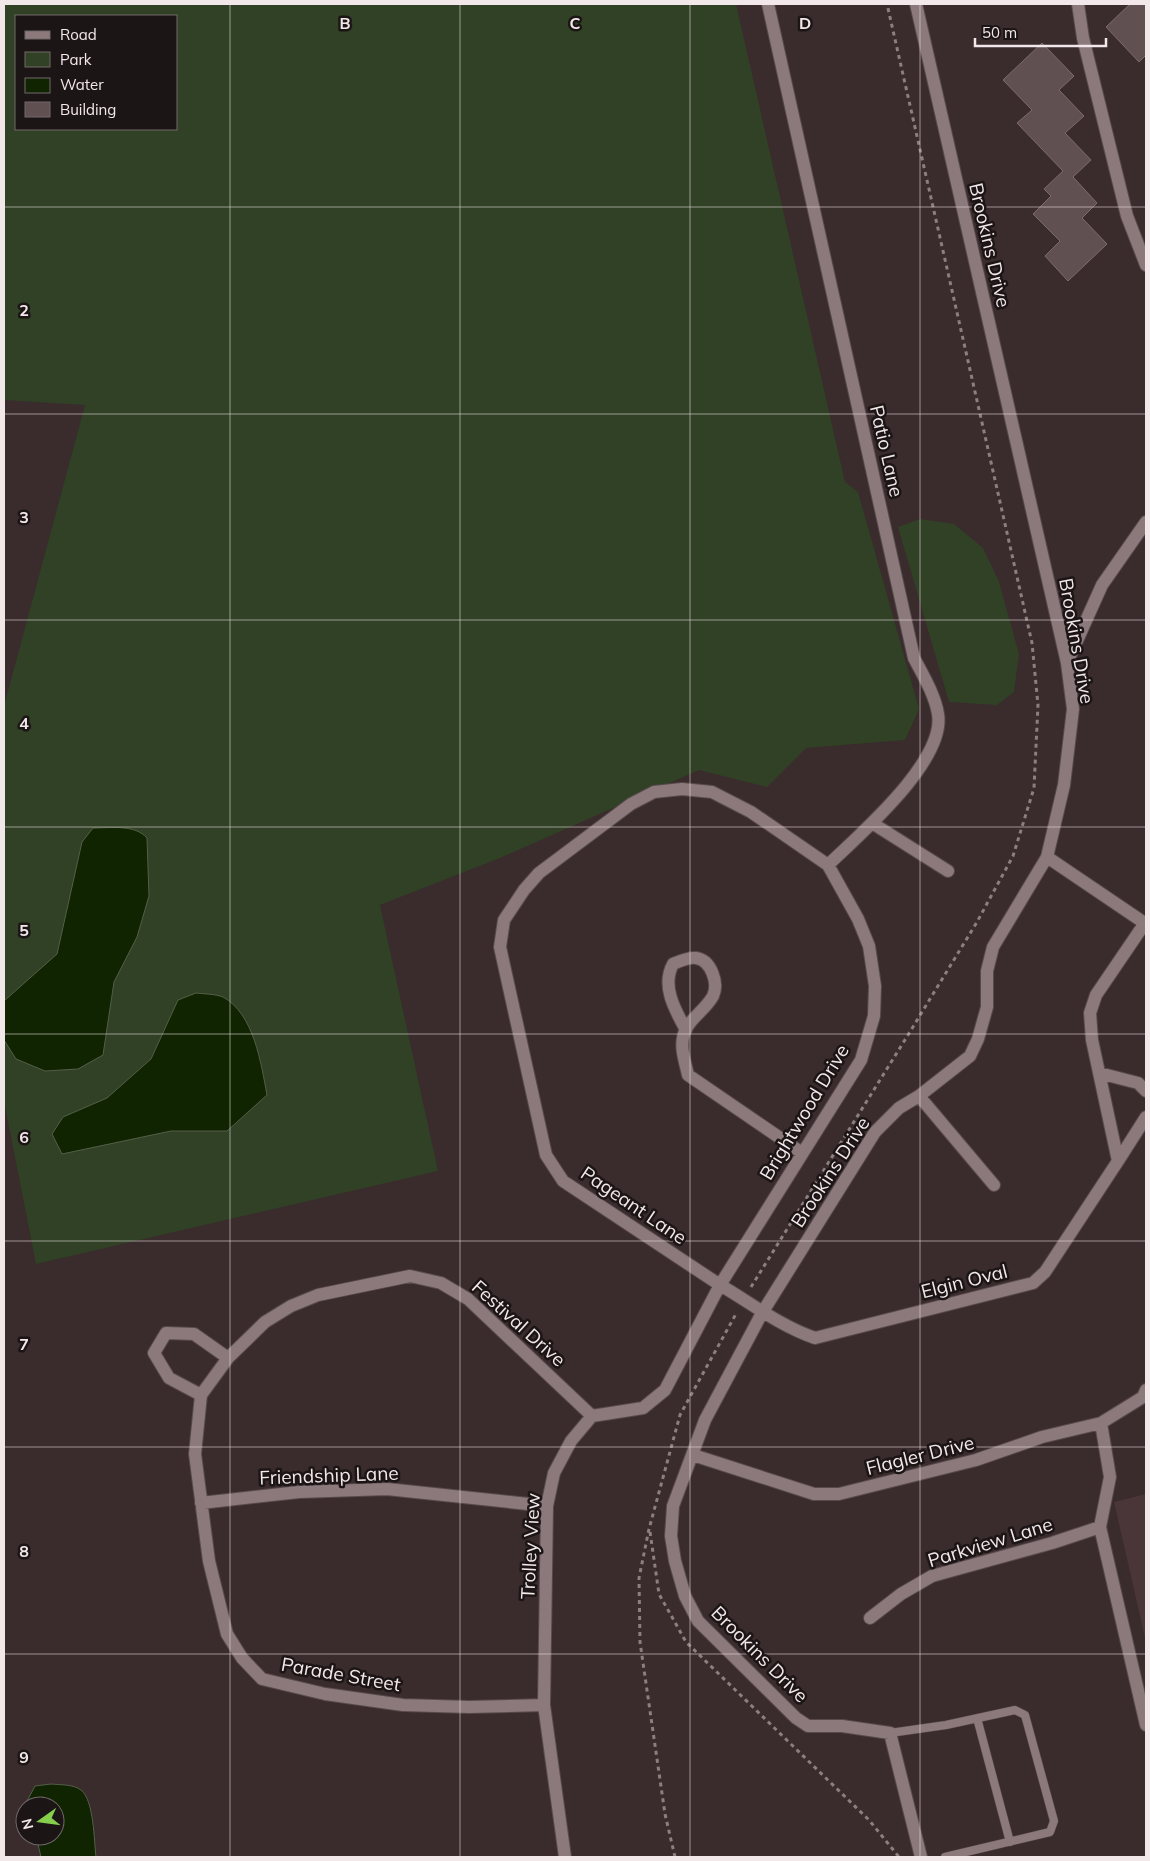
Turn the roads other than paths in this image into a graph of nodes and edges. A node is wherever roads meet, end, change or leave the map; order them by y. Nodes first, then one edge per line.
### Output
1 (768, 4) edge
2 (916, 4) edge
3 (1078, 4) edge
4 (1145, 257) edge
5 (1146, 522) edge
6 (1066, 663) junction
7 (872, 823) junction
8 (1047, 857) junction
9 (828, 865) junction
10 (948, 871) dead end
11 (1146, 924) edge
12 (500, 947) joint
13 (686, 1030) junction
14 (1100, 1074) junction
15 (1146, 1091) edge
16 (919, 1096) junction
17 (1146, 1117) edge
18 (802, 1152) junction
19 (1118, 1160) junction
20 (994, 1185) dead end
21 (720, 1285) junction
22 (762, 1312) junction
23 (228, 1358) junction
24 (202, 1396) junction
25 (1145, 1397) edge
26 (592, 1416) junction
27 (1101, 1423) junction
28 (692, 1455) junction
29 (201, 1503) junction
30 (547, 1506) junction
31 (1100, 1527) junction
32 (870, 1618) dead end
33 (544, 1705) junction
34 (977, 1718) junction
35 (1146, 1724) edge
36 (890, 1733) junction
37 (1010, 1842) junction
38 (564, 1857) edge
39 (921, 1857) edge
40 (945, 1857) edge

1 - 7 street, Patio Lane
2 - 6 street, Brookins Drive
3 - 4 street
5 - 6 street
6 - 8 street, Brookins Drive
7 - 9 street, Patio Lane
7 - 10 street
8 - 11 street
8 - 16 street, Brookins Drive
9 - 12 street, Brightwood Drive
9 - 18 street, Brightwood Drive
11 - 14 street
12 - 21 street, Pageant Lane
13 - 13 street
13 - 18 street
14 - 15 street
14 - 19 street
16 - 20 street
16 - 22 street, Brookins Drive
17 - 19 street, Elgin Oval
18 - 21 street, Brightwood Drive
19 - 22 street, Elgin Oval
21 - 22 street, Pageant Lane
21 - 26 street
22 - 28 street, Brookins Drive
23 - 24 street, Festival Drive
23 - 24 street
23 - 26 street, Festival Drive
24 - 29 street, Festival Drive
25 - 27 street, Flagler Drive
26 - 30 street, Trolley View
27 - 28 street, Flagler Drive
27 - 31 street
28 - 36 street, Brookins Drive
29 - 30 street, Friendship Lane
29 - 33 street, Parade Street
30 - 33 street, Trolley View
31 - 32 street, Parkview Lane
31 - 35 street
33 - 38 street, Trolley View
34 - 36 lane
34 - 37 lane
34 - 37 lane
36 - 39 street
37 - 40 lane

